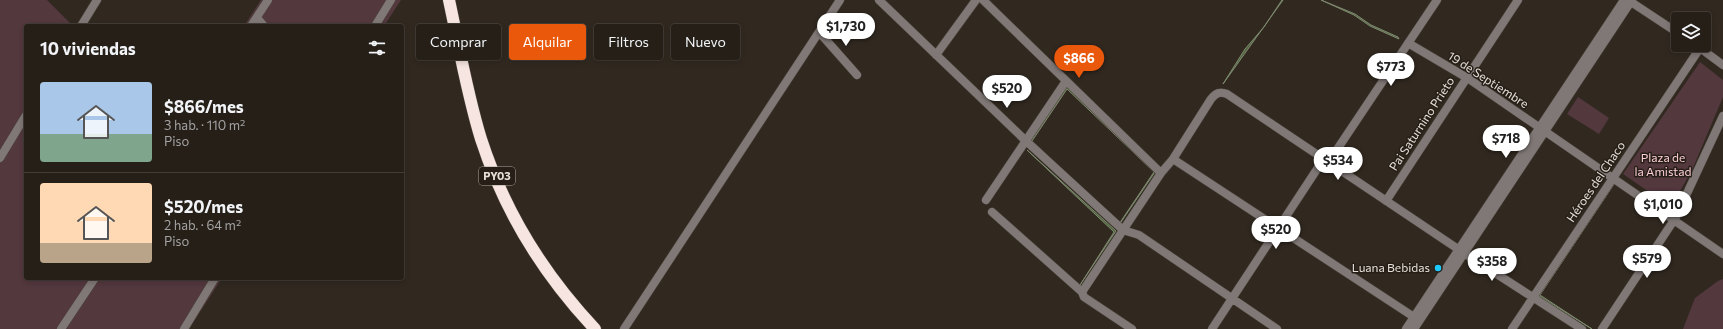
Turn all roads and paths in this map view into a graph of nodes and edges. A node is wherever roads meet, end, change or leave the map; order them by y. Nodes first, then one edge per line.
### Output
1 (97, 0) edge
2 (268, 0) edge
3 (391, 0) edge
4 (449, 0) edge
5 (840, 0) edge
6 (879, 0) edge
7 (976, 0) edge
8 (983, 0) edge
9 (1437, 0) edge
10 (1518, 0) edge
11 (1629, 0) edge
12 (257, 18) junction
13 (82, 24) edge
14 (252, 24) edge
15 (262, 24) edge
16 (376, 24) edge
17 (1671, 28) edge
18 (819, 32) junction
19 (1408, 43) junction
20 (1694, 52) edge
21 (1706, 52) edge
22 (936, 55) junction
23 (1723, 65) edge
24 (857, 75) dead end
25 (1467, 78) junction
26 (1066, 81) junction
27 (1723, 116) edge
28 (24, 118) edge
29 (1542, 130) junction
30 (1026, 141) junction
31 (0, 158) edge
32 (1173, 159) junction
33 (1326, 161) junction
34 (1161, 173) junction
35 (1613, 180) junction
36 (986, 200) dead end
37 (1386, 201) junction
38 (992, 212) dead end
39 (1674, 220) junction
40 (1278, 229) junction
41 (1123, 230) junction
42 (1461, 251) junction
43 (1723, 254) edge
44 (94, 280) edge
45 (214, 280) edge
46 (1082, 292) junction
47 (1534, 296) junction
48 (1232, 298) junction
49 (1417, 319) junction
50 (61, 329) edge
51 (184, 329) edge
52 (595, 329) edge
53 (624, 329) edge
54 (1132, 329) edge
55 (1212, 329) edge
56 (1277, 329) edge
57 (1406, 329) edge
58 (1414, 329) edge
59 (1512, 329) edge
60 (1582, 329) edge
61 (1602, 329) edge

1 - 13 street
2 - 12 street
3 - 16 street
4 - 52 highway, PY03
5 - 18 street
6 - 22 street
7 - 22 street
8 - 26 street
9 - 19 street
10 - 25 street, Pai Saturnino Prieto
11 - 17 street
11 - 29 street
12 - 14 street
12 - 15 street
18 - 24 street
18 - 53 street
19 - 25 street, 19 de Septiembre
19 - 33 street
20 - 35 street, Héroes del Chaco
21 - 23 street
22 - 30 street
25 - 29 street, 19 de Septiembre
25 - 37 street, Pai Saturnino Prieto
26 - 30 street
26 - 34 street
27 - 39 street
28 - 31 street
29 - 35 street, 19 de Septiembre
29 - 42 street
30 - 36 street
30 - 41 street
32 - 33 street
32 - 34 street
32 - 40 street
33 - 37 street
33 - 40 street
34 - 41 street
35 - 39 street, 19 de Septiembre
35 - 47 street, Héroes del Chaco
37 - 42 street
38 - 46 street
39 - 43 street, 19 de Septiembre
39 - 61 street
40 - 48 street
40 - 49 street
41 - 46 street
41 - 48 street
42 - 47 street
42 - 49 street
44 - 50 street
45 - 51 street
46 - 54 street
47 - 59 street, Héroes del Chaco
47 - 60 street
48 - 55 street
48 - 56 street
49 - 57 street
49 - 58 street

